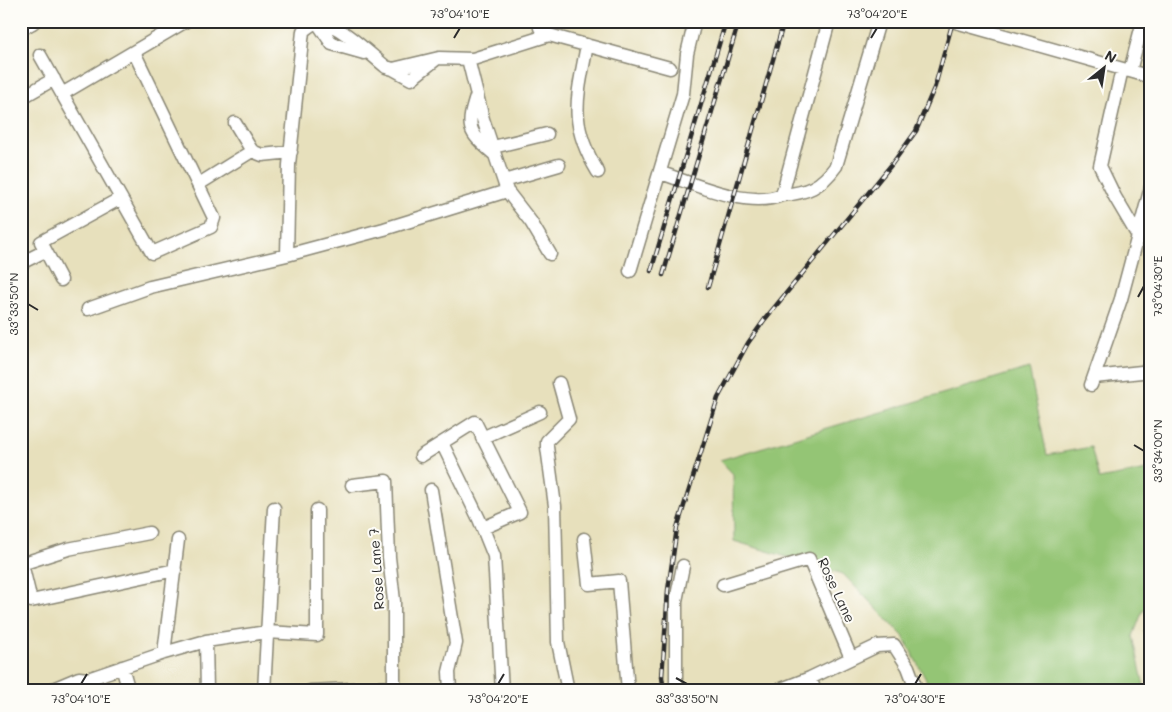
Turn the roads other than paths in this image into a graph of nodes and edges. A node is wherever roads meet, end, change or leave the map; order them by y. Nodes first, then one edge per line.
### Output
1 (32, 21) edge
2 (186, 21) edge
3 (539, 21) edge
4 (829, 21) edge
5 (952, 21) edge
6 (1143, 21) edge
7 (319, 22) edge
8 (691, 22) edge
9 (878, 25) dead end
10 (21, 27) edge
11 (549, 35) junction
12 (587, 45) junction
13 (134, 52) junction
14 (40, 55) dead end
15 (468, 59) junction
16 (670, 68) dead end
17 (1126, 70) junction
18 (1151, 77) edge
19 (54, 80) junction
20 (62, 94) junction
21 (21, 98) edge
22 (235, 123) dead end
23 (547, 134) dead end
24 (252, 151) junction
25 (494, 151) junction
26 (291, 152) junction
27 (559, 165) dead end
28 (598, 172) dead end
29 (661, 173) junction
30 (199, 184) junction
31 (506, 186) junction
32 (1151, 187) edge
33 (782, 195) junction
34 (121, 198) junction
35 (1146, 221) edge
36 (1138, 236) junction
37 (45, 251) junction
38 (550, 254) dead end
39 (287, 255) junction
40 (21, 263) edge
41 (630, 270) dead end
42 (61, 280) dead end
43 (88, 309) dead end
44 (1151, 371) edge
45 (559, 383) dead end
46 (540, 412) dead end
47 (482, 438) junction
48 (442, 443) junction
49 (421, 456) dead end
50 (352, 485) dead end
51 (431, 490) dead end
52 (274, 508) dead end
53 (317, 510) dead end
54 (482, 528) junction
55 (148, 533) dead end
56 (584, 539) dead end
57 (178, 540) dead end
58 (21, 564) edge
59 (684, 566) dead end
60 (175, 570) junction
61 (723, 585) dead end
62 (267, 632) junction
63 (206, 641) junction
64 (164, 653) junction
65 (851, 658) junction
66 (122, 667) junction
67 (810, 678) junction
68 (394, 689) edge
69 (310, 690) edge
70 (48, 691) edge
71 (129, 691) edge
72 (207, 691) edge
73 (264, 691) edge
74 (450, 691) edge
75 (502, 691) edge
76 (568, 691) edge
77 (628, 691) edge
78 (676, 691) edge
79 (776, 691) edge
80 (815, 691) edge
81 (917, 691) edge

1 - 10 main road
2 - 13 street
3 - 11 street
4 - 33 street
5 - 17 street
6 - 17 street
7 - 15 street
7 - 26 street
8 - 29 street
9 - 33 street
11 - 12 street
11 - 15 street
12 - 16 street
12 - 28 street
13 - 20 street
13 - 30 street
14 - 19 street
15 - 25 street
17 - 18 street
17 - 36 street
19 - 20 street
19 - 21 street
20 - 34 street
22 - 24 street
23 - 25 street
24 - 26 street
24 - 30 street
25 - 31 street
26 - 39 street
27 - 31 street
29 - 33 street
29 - 41 street
30 - 34 street
31 - 38 street
31 - 39 street
32 - 35 street
34 - 37 street
35 - 36 street
36 - 44 street
37 - 40 street
37 - 42 street
39 - 43 street
45 - 76 street
46 - 47 street
47 - 48 street
47 - 54 street
48 - 49 street
48 - 54 street
50 - 68 street, Rose Lane 7
51 - 74 street
52 - 62 street
53 - 62 street
54 - 75 street
55 - 58 street
56 - 77 street
57 - 60 street
58 - 60 street
59 - 78 street
60 - 64 street
61 - 65 street, Rose Lane
62 - 63 street
62 - 73 street
63 - 64 street
63 - 72 street
64 - 66 street
65 - 67 street
65 - 81 street
66 - 70 street
66 - 71 street
67 - 79 street
67 - 80 street
68 - 69 street

